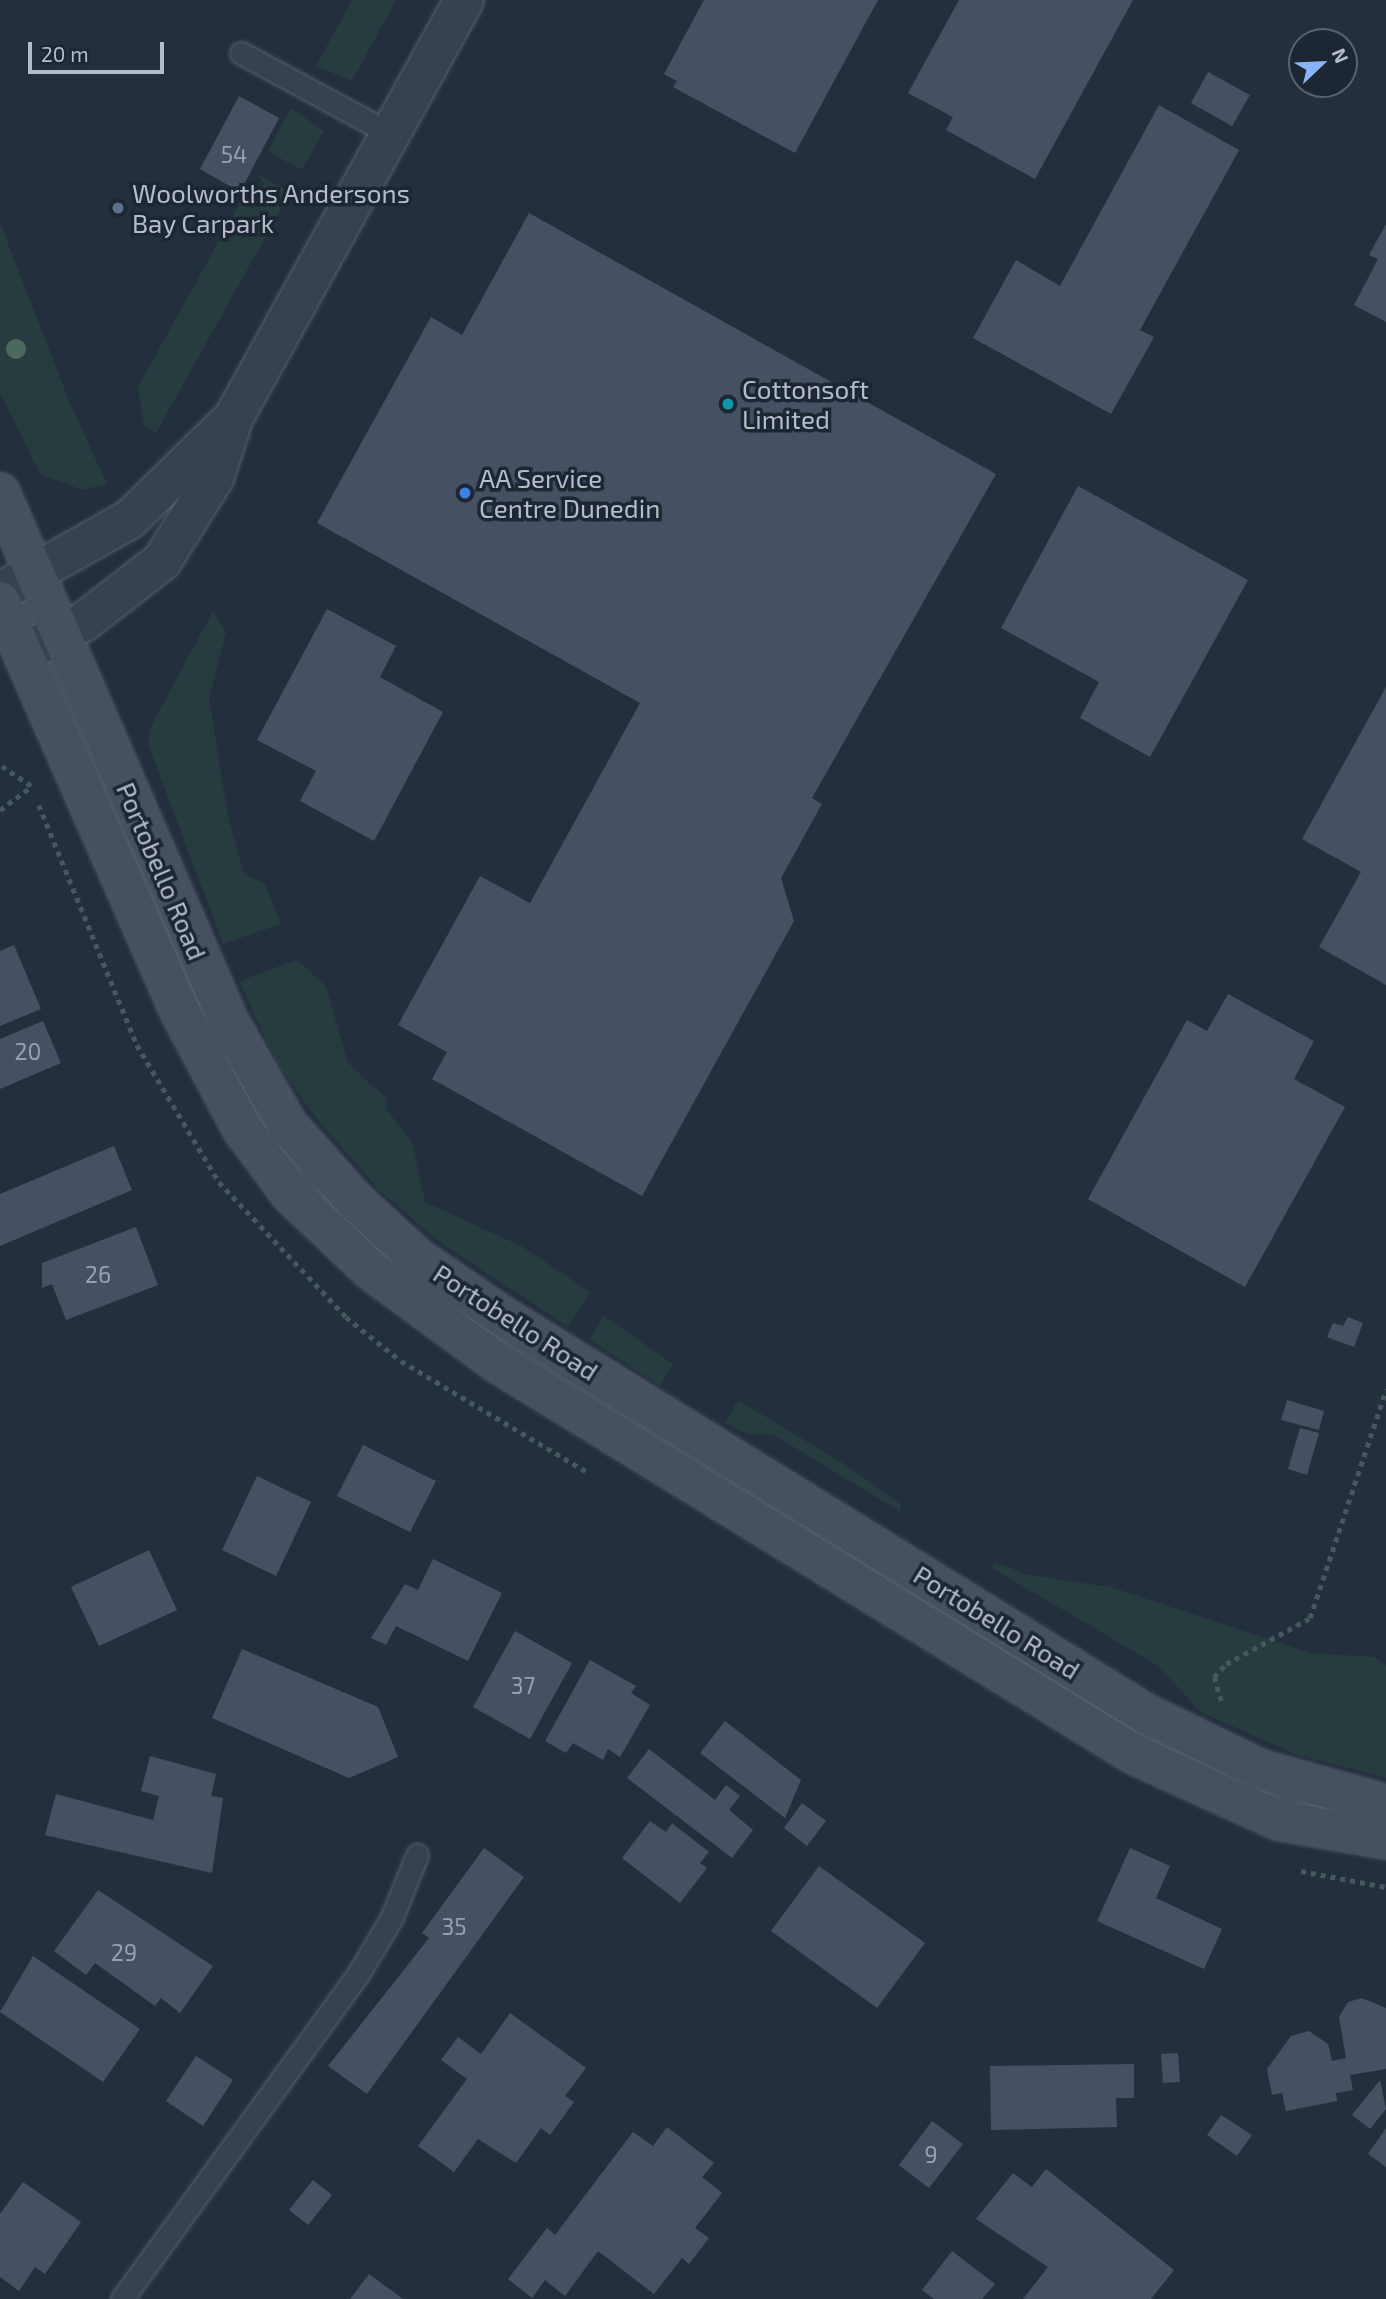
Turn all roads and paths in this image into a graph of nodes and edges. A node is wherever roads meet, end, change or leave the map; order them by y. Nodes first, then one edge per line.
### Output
1 (464, 0) edge
2 (241, 53) dead end
3 (391, 134) junction
4 (234, 417) junction
5 (0, 493) edge
6 (37, 573) junction
7 (0, 592) edge
8 (0, 601) edge
9 (63, 633) junction
10 (23, 653) junction
11 (2, 766) dead end
12 (0, 810) edge
13 (1386, 1388) edge
14 (1216, 1751) junction
15 (1386, 1805) edge
16 (1386, 1839) edge
17 (417, 1855) dead end
18 (122, 2299) edge

1 - 3 street
2 - 3 lane
3 - 4 street
4 - 6 street
4 - 9 street
5 - 6 main road, Portobello Road
6 - 7 street
6 - 9 main road, Portobello Road
8 - 10 main road, Portobello Road
9 - 10 street
9 - 14 main road, Portobello Road
10 - 16 main road, Portobello Road
11 - 12 path
13 - 14 path
14 - 15 main road, Portobello Road
17 - 18 lane

